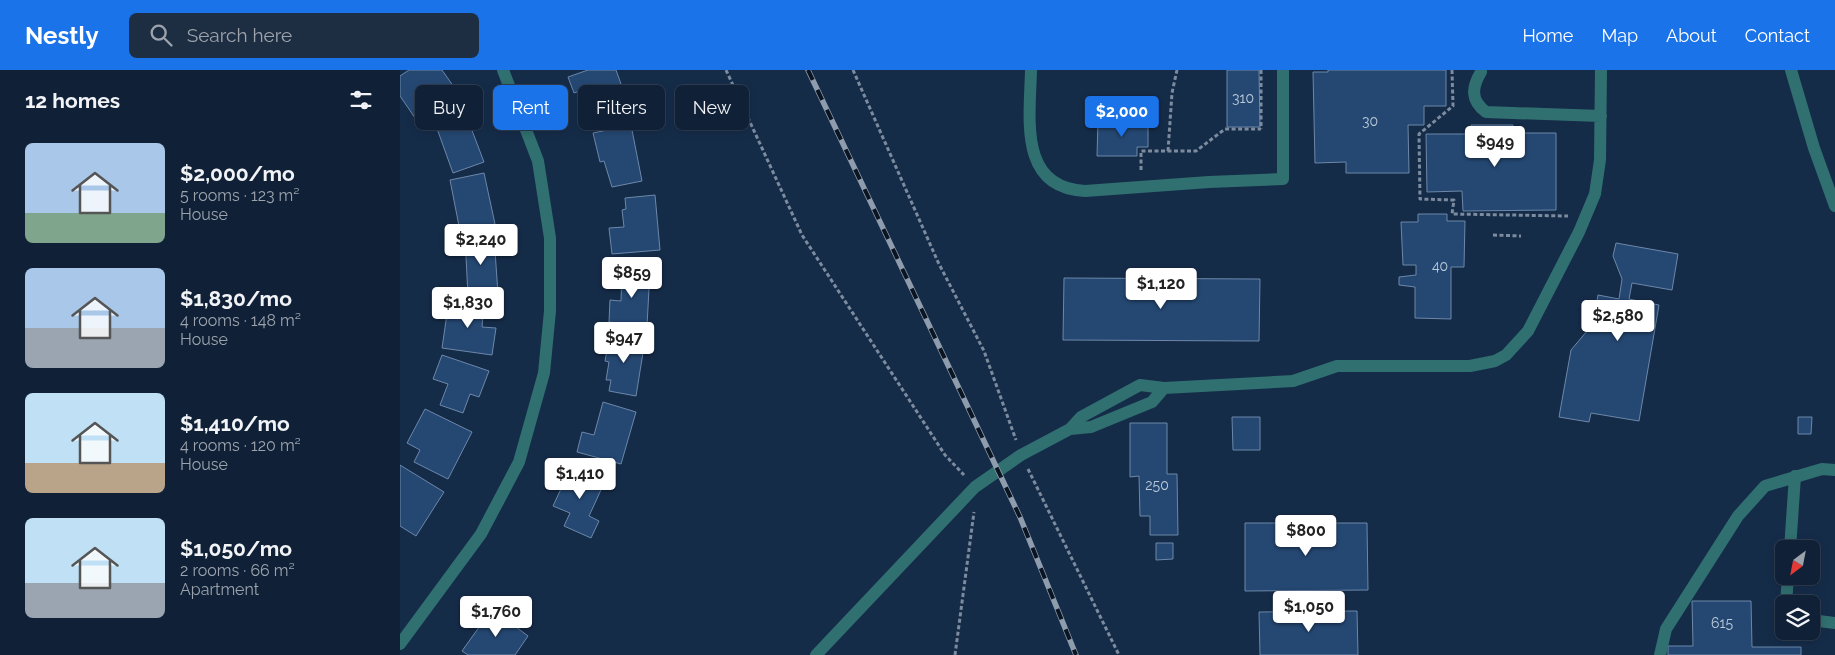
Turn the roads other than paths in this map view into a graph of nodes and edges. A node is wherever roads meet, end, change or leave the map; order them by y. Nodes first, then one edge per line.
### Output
1 (503, 70) edge
2 (1030, 70) edge
3 (1283, 70) edge
4 (1601, 70) edge
5 (1791, 70) edge
6 (1481, 72) dead end
7 (1601, 116) junction
8 (1835, 206) edge
9 (1164, 388) junction
10 (1070, 429) junction
11 (1835, 470) edge
12 (1795, 476) junction
13 (1791, 540) edge
14 (1820, 621) edge
15 (1835, 623) edge
16 (400, 644) edge
17 (816, 655) edge
18 (1660, 655) edge

1 - 16 street
2 - 3 street
4 - 7 street
5 - 8 street
6 - 7 street
7 - 9 street
9 - 10 street
9 - 10 street
10 - 17 street
11 - 12 street
12 - 13 street
12 - 18 street
14 - 15 street

